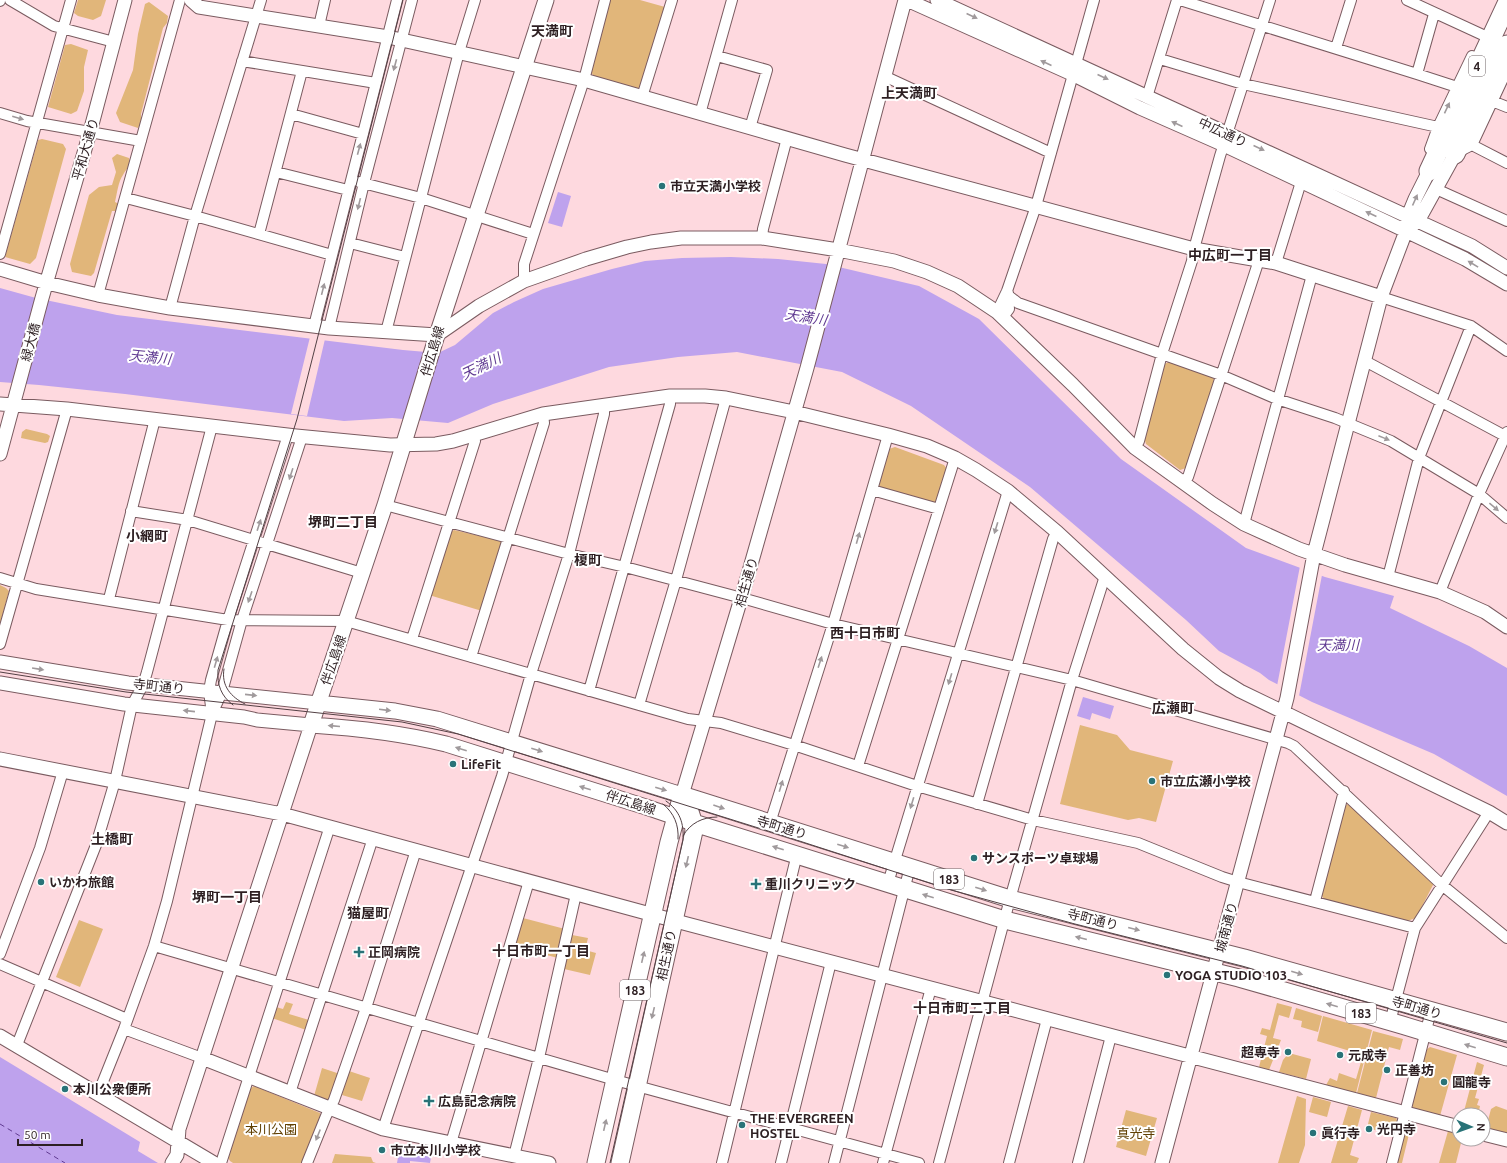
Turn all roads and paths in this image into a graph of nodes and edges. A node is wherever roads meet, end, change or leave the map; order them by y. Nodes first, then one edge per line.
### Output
1 (10, 0) edge
2 (71, 0) edge
3 (125, 0) edge
4 (180, 0) edge
5 (191, 0) edge
6 (261, 0) edge
7 (325, 0) edge
8 (397, 0) edge
9 (412, 0) edge
10 (475, 0) edge
11 (546, 0) edge
12 (605, 0) edge
13 (672, 0) edge
14 (732, 0) edge
15 (906, 0) edge
16 (937, 0) edge
17 (1094, 0) edge
18 (1179, 0) edge
19 (1270, 0) edge
20 (1351, 0) edge
21 (1407, 0) edge
22 (1499, 0) edge
23 (1507, 4) edge
24 (1434, 14) junction
25 (257, 16) junction
26 (319, 26) junction
27 (1262, 26) junction
28 (63, 29) junction
29 (1483, 35) junction
30 (388, 37) junction
31 (402, 40) junction
32 (114, 42) junction
33 (1507, 46) edge
34 (1336, 48) junction
35 (459, 52) junction
36 (717, 56) junction
37 (1160, 59) junction
38 (242, 61) junction
39 (523, 66) junction
40 (1074, 69) junction
41 (1507, 70) edge
42 (302, 71) junction
43 (1417, 74) junction
44 (884, 76) junction
45 (584, 80) junction
46 (376, 83) junction
47 (1243, 84) junction
48 (1457, 87) junction
49 (1147, 96) junction
50 (642, 97) junction
51 (1492, 101) junction
52 (1507, 107) edge
53 (0, 113) edge
54 (291, 114) junction
55 (700, 114) junction
56 (37, 122) junction
57 (750, 128) junction
58 (90, 132) junction
59 (363, 134) junction
60 (787, 138) junction
61 (1455, 138) junction
62 (1226, 139) junction
63 (141, 142) junction
64 (1051, 152) junction
65 (863, 160) junction
66 (1507, 163) edge
67 (1429, 171) joint
68 (276, 172) junction
69 (1301, 182) junction
70 (364, 184) junction
71 (350, 185) junction
72 (1436, 189) junction
73 (126, 198) junction
74 (421, 198) junction
75 (1036, 206) junction
76 (476, 215) junction
77 (195, 216) junction
78 (1413, 218) junction
79 (1507, 221) edge
80 (1406, 231) junction
81 (259, 234) junction
82 (533, 234) junction
83 (762, 238) junction
84 (350, 243) junction
85 (1194, 249) junction
86 (838, 250) junction
87 (0, 254) edge
88 (332, 255) junction
89 (405, 257) junction
90 (1259, 260) junction
91 (1276, 264) junction
92 (1507, 268) edge
93 (0, 269) edge
94 (1312, 275) junction
95 (524, 282) junction
96 (47, 283) junction
97 (1507, 284) edge
98 (1007, 291) junction
99 (98, 295) junction
100 (1381, 297) junction
101 (42, 298) joint
102 (1018, 303) junction
103 (170, 308) junction
104 (1003, 313) junction
105 (314, 326) junction
106 (1471, 326) junction
107 (329, 328) junction
108 (386, 332) junction
109 (437, 335) junction
110 (1507, 351) edge
111 (1162, 354) junction
112 (1365, 361) junction
113 (1222, 375) junction
114 (670, 396) junction
115 (726, 398) junction
116 (1278, 399) junction
117 (1442, 401) junction
118 (0, 404) edge
119 (14, 404) junction
120 (604, 405) junction
121 (67, 409) junction
122 (794, 412) junction
123 (543, 414) junction
124 (155, 419) junction
125 (1348, 423) junction
126 (212, 426) junction
127 (473, 434) junction
128 (288, 435) junction
129 (888, 435) junction
130 (1506, 435) edge
131 (302, 437) junction
132 (404, 445) junction
133 (1135, 448) junction
134 (0, 454) edge
135 (955, 458) junction
136 (1419, 458) junction
137 (1183, 481) junction
138 (872, 490) junction
139 (1008, 491) junction
140 (1479, 494) junction
141 (385, 505) junction
142 (939, 508) junction
143 (131, 511) junction
144 (1507, 518) edge
145 (188, 520) junction
146 (449, 522) junction
147 (1244, 524) junction
148 (1057, 532) junction
149 (509, 537) junction
150 (255, 539) junction
151 (268, 544) junction
152 (569, 554) junction
153 (1314, 554) junction
154 (625, 567) junction
155 (362, 573) junction
156 (1104, 576) junction
157 (1388, 577) junction
158 (0, 578) edge
159 (676, 580) junction
160 (17, 584) junction
161 (1440, 592) junction
162 (742, 598) junction
163 (109, 599) junction
164 (165, 609) junction
165 (228, 620) junction
166 (242, 620) junction
167 (346, 621) junction
168 (833, 624) junction
169 (1507, 627) edge
170 (412, 639) junction
171 (897, 640) junction
172 (0, 644) edge
173 (958, 654) junction
174 (472, 657) junction
175 (0, 662) edge
176 (1015, 668) junction
177 (531, 674) junction
178 (1072, 680) junction
179 (0, 683) edge
180 (143, 685) junction
181 (589, 691) junction
182 (215, 692) junction
183 (318, 703) junction
184 (132, 705) junction
185 (639, 705) junction
186 (1282, 712) junction
187 (212, 714) junction
188 (704, 721) junction
189 (311, 724) junction
190 (1275, 740) junction
191 (511, 742) junction
192 (794, 745) junction
193 (0, 758) edge
194 (506, 763) junction
195 (858, 766) junction
196 (64, 771) junction
197 (115, 781) junction
198 (917, 786) junction
199 (1344, 791) junction
200 (682, 795) junction
201 (193, 796) junction
202 (977, 804) junction
203 (1489, 812) junction
204 (282, 814) junction
205 (676, 817) junction
206 (1033, 820) junction
207 (694, 823) junction
208 (770, 823) junction
209 (1507, 823) edge
210 (330, 826) junction
211 (373, 838) junction
212 (416, 850) junction
213 (797, 854) junction
214 (902, 865) junction
215 (472, 866) junction
216 (529, 881) junction
217 (1238, 882) junction
218 (888, 884) junction
219 (1442, 885) junction
220 (904, 888) junction
221 (576, 894) junction
222 (1010, 899) junction
223 (1315, 901) junction
224 (652, 915) junction
225 (674, 920) junction
226 (1005, 920) junction
227 (1415, 928) junction
228 (1507, 938) edge
229 (154, 946) junction
230 (774, 947) junction
231 (1219, 951) junction
232 (0, 954) edge
233 (831, 962) junction
234 (0, 964) edge
235 (231, 968) junction
236 (1214, 971) junction
237 (882, 975) junction
238 (41, 982) junction
239 (280, 983) junction
240 (931, 988) junction
241 (322, 995) junction
242 (1396, 1001) junction
243 (982, 1002) junction
244 (366, 1008) junction
245 (1431, 1011) junction
246 (127, 1019) junction
247 (1047, 1019) junction
248 (1390, 1022) junction
249 (419, 1023) junction
250 (124, 1029) junction
251 (1425, 1032) junction
252 (1507, 1032) edge
253 (0, 1036) edge
254 (1111, 1036) junction
255 (482, 1041) junction
256 (17, 1046) junction
257 (1191, 1056) junction
258 (1507, 1057) edge
259 (202, 1058) junction
260 (539, 1058) junction
261 (248, 1076) junction
262 (615, 1080) junction
263 (637, 1086) junction
264 (290, 1093) junction
265 (98, 1094) junction
266 (330, 1108) junction
267 (735, 1112) junction
268 (1404, 1112) junction
269 (1451, 1126) edge
270 (790, 1127) junction
271 (383, 1129) junction
272 (1491, 1136) edge
273 (1507, 1140) edge
274 (178, 1141) junction
275 (840, 1142) junction
276 (451, 1143) junction
277 (514, 1156) junction
278 (884, 1158) edge
279 (542, 1162) edge
280 (172, 1163) edge
281 (214, 1163) edge
282 (221, 1163) edge
283 (307, 1163) edge
284 (596, 1163) edge
285 (620, 1163) edge
286 (722, 1163) edge
287 (781, 1163) edge
288 (834, 1163) edge
289 (919, 1163) edge
290 (939, 1163) edge
291 (1009, 1163) edge
292 (1078, 1163) edge
293 (1162, 1163) edge
294 (1392, 1163) edge

1 - 28 street
2 - 28 street
3 - 32 street, 平和大通り
4 - 63 street
5 - 25 street
6 - 25 street
7 - 26 street
8 - 30 street
9 - 31 street
10 - 35 street
11 - 39 main road, 伴広島線
12 - 45 street
13 - 50 street
14 - 36 street
40 -> 15 street
15 - 44 street, 相生通り
16 -> 40 street, 中広通り
17 - 40 street
18 - 27 street
18 - 37 street
19 - 27 street
20 - 34 street
21 - 24 street
22 - 29 street
23 - 61 highway, 4
24 - 29 street
24 - 43 street
25 - 26 street
25 - 38 street
26 - 30 street
27 - 34 street
27 - 47 street
28 - 32 street
28 - 56 street
29 - 48 street
30 - 31 street
30 - 46 street
31 - 35 street
31 -> 70 street
32 - 58 street, 平和大通り
33 - 61 highway, 4
34 - 43 street
35 - 39 street
35 - 74 street
36 - 55 street
36 - 57 street
37 - 47 street
37 - 49 street
38 - 42 street
38 - 77 street
39 - 45 street
39 - 76 main road, 伴広島線
40 -> 49 street, 中広通り
62 -> 40 street
40 - 64 street
41 - 51 street
42 - 46 street
42 - 54 street
43 - 48 street
44 - 64 street
44 - 65 street, 相生通り
45 - 50 street
45 - 82 street
46 - 59 street
47 - 61 street
47 - 62 street
61 -> 48 street
49 - 62 street, 中広通り
50 - 55 street
51 - 52 street
51 - 61 street
53 -> 56 street
54 - 59 street
54 - 68 street
55 - 57 street
56 - 58 street
56 - 87 street
57 - 60 street
58 - 63 street
58 - 96 street, 平和大通り
71 -> 59 street
60 - 65 street
60 - 83 street
61 - 66 street
61 - 67 highway, 4
61 - 72 street
62 - 69 street
62 -> 78 street, 中広通り
62 - 85 street
63 - 73 street
64 - 75 street
65 - 75 street
65 - 86 street, 相生通り
78 -> 67 street
68 - 71 street
68 - 81 street
80 -> 69 street
69 - 91 street
70 - 71 street
70 - 74 street
70 -> 84 street
71 - 88 street
72 - 78 street
72 - 79 street
73 - 77 street
73 - 99 street
74 - 76 street
74 - 89 street
75 - 85 street
75 - 98 street
76 - 82 street
76 - 109 main road, 伴広島線
77 - 81 street
77 - 103 street
78 - 80 street, 城南通り
78 - 92 street, 中広通り
97 -> 80 street
80 - 100 street, 城南通り
81 - 88 street
82 - 95 street
83 - 86 street
83 - 95 street
84 - 89 street
84 - 107 street
85 - 90 street
85 - 111 street
86 - 104 street
86 - 122 street, 相生通り
105 -> 88 street
89 - 108 street
90 - 91 street
90 - 113 street
91 - 94 street
93 - 96 street
94 - 100 street
94 - 116 street
95 - 109 street
96 - 99 street
96 - 101 street, 平和大通り
98 - 102 street
98 - 104 street
99 - 103 street
100 - 106 street
100 - 112 street, 城南通り
101 - 119 street, 緑大橋
102 - 104 street
102 - 111 street
103 - 105 street
104 - 133 street
105 - 107 street
106 - 110 street
106 - 117 street
107 - 108 street
108 - 109 street
109 - 132 main road, 伴広島線
111 - 113 street
111 - 133 street
112 - 117 street
112 - 125 street, 城南通り
113 - 116 street
113 - 137 street
114 - 115 street
114 - 120 street
114 - 154 street
115 - 122 street
115 - 159 street
116 - 125 street
116 - 147 street
117 - 130 street
117 - 136 street
118 - 119 street
119 - 121 street
119 - 134 street
120 - 123 street
120 - 152 street
121 - 124 street
121 - 160 street
122 - 129 street
122 - 162 street, 相生通り
123 - 127 street
123 - 149 street
124 - 126 street
124 - 143 street
125 -> 136 street
125 - 153 street, 城南通り
126 - 128 street
126 - 145 street
127 - 132 street
127 - 146 street
128 - 131 street
150 -> 128 street
129 - 135 street
129 - 138 street
130 - 140 street
131 - 132 street
131 -> 151 street
132 - 141 main road, 伴広島線
133 - 137 street
135 - 139 street
135 - 142 street
136 - 140 street
136 - 157 street
137 - 147 street
138 - 142 street
168 -> 138 street
139 - 148 street
139 -> 173 street
140 -> 144 street
140 - 161 street
141 - 146 street
141 - 155 main road, 伴広島線
142 - 171 street
143 - 145 street
143 - 163 street
145 - 150 street
145 - 164 street
146 - 149 street
146 - 170 street
147 - 153 street
148 - 156 street
148 - 176 street
149 - 152 street
149 - 174 street
150 - 151 street
150 - 165 street
151 - 155 street
151 -> 166 street
152 - 154 street
152 - 177 street
153 - 157 street
153 - 186 street, 城南通り
154 - 159 street
154 - 181 street
155 - 167 main road, 伴広島線
156 - 178 street
156 - 186 street
157 - 161 street
158 - 160 street
159 - 162 street
159 - 185 street
160 - 163 street
160 - 172 street
161 - 169 street
162 - 168 street
162 - 188 street, 相生通り
163 - 164 street
164 - 165 street
164 - 180 street
165 - 166 street
182 -> 165 street
166 - 167 street
166 - 182 street
167 - 170 street
167 - 183 main road, 伴広島線
168 - 171 street
192 -> 168 street
170 - 174 street
171 - 173 street
171 - 195 street
173 - 176 street
173 -> 198 street
174 - 177 street
175 -> 180 street, 寺町通り
176 - 178 street
176 - 202 street
177 - 181 street
177 - 191 street
178 - 190 street
178 - 206 street
179 - 184 street, 寺町通り
180 - 182 street, 寺町通り
180 - 184 street
181 - 185 street
182 -> 183 street, 寺町通り
182 - 187 street
183 - 189 main road, 伴広島線
183 -> 191 main road, 伴広島線
187 -> 184 street, 寺町通り
184 - 197 street
185 - 188 street
186 - 190 street, 城南通り
186 - 203 street
187 - 189 street, 寺町通り
187 - 201 street
188 - 192 street
188 - 200 street, 相生通り
194 -> 189 main road, 伴広島線
189 - 204 street
190 - 199 street
190 - 217 street, 城南通り
191 - 194 street
191 -> 200 main road, 伴広島線
192 - 195 street
208 -> 192 street
193 - 196 street
205 -> 194 main road, 伴広島線
194 - 215 street
195 - 198 street
196 - 197 street
196 - 232 street
197 - 201 street
197 - 238 street
198 - 202 street
198 -> 214 street
199 - 219 street
199 - 223 street
200 - 205 highway, 相生通り / 183
200 - 207 highway, 相生通り / 183
200 -> 208 highway, 寺町通り / 183
201 - 204 street
201 - 229 street
202 - 206 street
203 - 209 street
203 - 219 street
204 - 210 street
204 - 235 street
205 - 207 main road, 伴広島線
205 - 224 highway, 相生通り / 183
206 - 217 street
206 - 222 street
213 -> 207 highway, 寺町通り / 183
207 -> 225 highway, 相生通り / 183
208 -> 214 highway, 寺町通り / 183
210 - 211 street
210 - 239 street
211 - 212 street
211 - 241 street
212 - 215 street
212 - 244 street
213 - 218 highway, 寺町通り / 183
213 - 230 street
214 - 218 street
214 - 220 street
214 -> 222 highway, 寺町通り / 183
215 - 216 street
215 - 249 street
216 - 221 street
216 - 255 street
217 - 223 street
217 - 231 street, 城南通り
218 - 220 highway, 寺町通り / 183
219 - 227 street
219 - 228 street
226 -> 220 highway, 寺町通り / 183
220 - 237 street
221 - 224 street
221 - 260 street
222 - 226 street
222 -> 231 highway, 寺町通り / 183
223 - 227 street
224 - 225 street
262 -> 224 highway, 相生通り / 183
225 - 230 street
225 -> 263 highway, 相生通り / 183
236 -> 226 highway, 寺町通り / 183
226 - 243 street
227 - 242 street
229 - 235 street
229 - 246 street
230 - 233 street
230 - 267 street
231 - 236 street, 城南通り
231 -> 242 highway, 寺町通り / 183
233 - 237 street
233 - 270 street
234 - 238 street
235 - 239 street
235 - 259 street
248 -> 236 highway, 寺町通り / 183
236 - 257 street, 城南通り
237 - 240 street
237 - 275 street
238 - 246 street
238 - 256 street
239 - 241 street
239 - 261 street
240 - 243 street
240 - 278 street
241 - 244 street
241 - 264 street
242 - 245 highway, 寺町通り / 183
242 - 248 street
243 - 247 street
243 - 290 street
244 - 249 street
244 - 266 street
245 - 251 street
245 - 252 highway, 寺町通り / 183
246 - 250 street
247 - 254 street
247 - 291 street
248 - 251 highway, 寺町通り / 183
249 - 255 street
249 - 271 street
250 - 259 street
250 - 265 street
258 -> 251 highway, 寺町通り / 183
251 - 268 street
253 - 256 street
254 - 257 street
254 - 292 street
255 - 260 street
255 - 276 street
256 - 265 street
257 - 268 street
257 - 293 street, 城南通り
259 - 261 street
259 - 274 street
260 - 262 street
260 - 277 street
261 - 264 street
261 - 282 street
262 - 263 street
284 -> 262 highway, 相生通り / 183
263 - 267 street
263 - 285 highway, 相生通り / 183
264 - 266 street
265 - 274 street
266 - 271 street
266 -> 283 street
267 - 270 street
267 - 286 street
268 - 269 street
268 - 294 street
270 - 275 street
270 - 287 street
271 - 276 street
272 - 273 street
274 - 280 street
274 - 281 street
275 - 278 street
275 - 288 street
276 - 277 street
277 - 279 street
278 - 289 street

